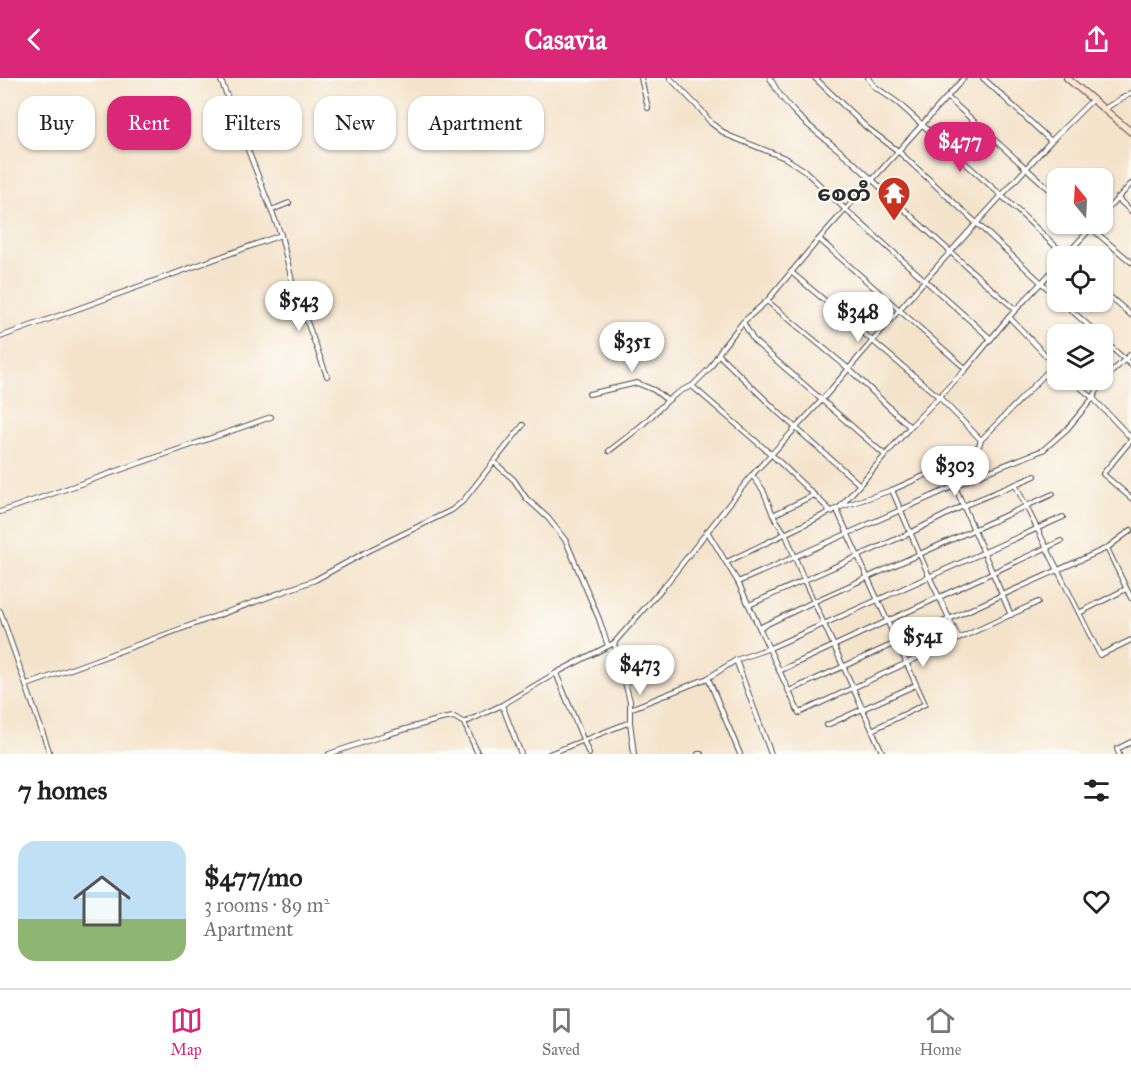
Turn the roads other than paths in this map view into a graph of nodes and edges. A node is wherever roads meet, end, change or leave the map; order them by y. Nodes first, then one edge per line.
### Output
1 (220, 78) edge
2 (641, 78) edge
3 (670, 78) edge
4 (770, 78) edge
5 (815, 78) edge
6 (868, 78) edge
7 (964, 78) edge
8 (983, 78) edge
9 (1067, 78) edge
10 (1131, 93) edge
11 (948, 97) junction
12 (1092, 100) junction
13 (648, 108) dead end
14 (1104, 109) junction
15 (922, 125) junction
16 (1131, 132) edge
17 (1051, 141) junction
18 (898, 151) junction
19 (1026, 169) junction
20 (872, 180) junction
21 (1131, 184) edge
22 (1047, 187) edge
23 (1002, 196) junction
24 (1117, 198) junction
25 (289, 203) dead end
26 (1113, 203) edge
27 (272, 210) junction
28 (846, 210) junction
29 (1131, 211) edge
30 (976, 224) junction
31 (1085, 234) edge
32 (1098, 234) edge
33 (281, 235) junction
34 (819, 239) junction
35 (1054, 246) edge
36 (1074, 246) edge
37 (950, 254) junction
38 (1131, 262) edge
39 (791, 272) junction
40 (1047, 277) edge
41 (925, 280) junction
42 (1041, 283) junction
43 (1047, 288) edge
44 (1113, 299) edge
45 (767, 301) junction
46 (1016, 310) junction
47 (899, 312) junction
48 (1073, 312) edge
49 (1131, 315) edge
50 (1009, 317) junction
51 (743, 322) junction
52 (1087, 324) edge
53 (0, 337) edge
54 (991, 339) junction
55 (873, 342) junction
56 (1113, 349) edge
57 (718, 354) junction
58 (1131, 354) edge
59 (1047, 357) edge
60 (1124, 359) junction
61 (1131, 365) edge
62 (849, 369) junction
63 (966, 369) junction
64 (327, 376) dead end
65 (1047, 376) edge
66 (692, 386) junction
67 (1083, 390) edge
68 (589, 394) dead end
69 (939, 397) junction
70 (1093, 398) junction
71 (667, 400) junction
72 (821, 400) junction
73 (271, 417) dead end
74 (523, 425) dead end
75 (797, 427) junction
76 (910, 427) junction
77 (1131, 439) edge
78 (981, 440) junction
79 (609, 452) dead end
80 (772, 455) junction
81 (885, 455) junction
82 (494, 462) junction
83 (946, 466) junction
84 (752, 475) junction
85 (1035, 476) dead end
86 (859, 484) junction
87 (954, 486) junction
88 (1016, 486) junction
89 (892, 490) junction
90 (1053, 494) dead end
91 (814, 495) junction
92 (1131, 498) edge
93 (963, 506) junction
94 (1026, 506) junction
95 (836, 510) junction
96 (901, 511) junction
97 (0, 512) edge
98 (773, 515) junction
99 (1063, 517) dead end
100 (1037, 528) junction
101 (973, 529) junction
102 (1131, 530) edge
103 (707, 531) junction
104 (910, 533) junction
105 (847, 534) junction
106 (786, 535) junction
107 (1061, 541) dead end
108 (1046, 548) junction
109 (1107, 548) junction
110 (983, 551) junction
111 (919, 554) junction
112 (857, 556) junction
113 (794, 558) junction
114 (727, 562) junction
115 (1057, 570) junction
116 (992, 573) junction
117 (929, 576) junction
118 (867, 579) junction
119 (804, 580) junction
120 (738, 582) junction
121 (1126, 590) junction
122 (1001, 595) junction
123 (939, 597) junction
124 (1131, 598) edge
125 (876, 600) junction
126 (813, 602) junction
127 (1038, 602) dead end
128 (749, 605) junction
129 (0, 611) edge
130 (1079, 613) junction
131 (1011, 615) junction
132 (949, 618) junction
133 (886, 621) junction
134 (823, 624) junction
135 (761, 627) junction
136 (959, 639) junction
137 (1131, 640) edge
138 (896, 642) junction
139 (614, 643) junction
140 (833, 645) junction
141 (608, 646) junction
142 (770, 648) junction
143 (736, 660) junction
144 (906, 664) junction
145 (843, 667) junction
146 (779, 671) junction
147 (556, 673) junction
148 (708, 678) junction
149 (27, 684) junction
150 (916, 685) junction
151 (852, 688) junction
152 (789, 691) junction
153 (502, 705) junction
154 (630, 709) junction
155 (863, 710) junction
156 (630, 722) junction
157 (464, 723) junction
158 (827, 725) dead end
159 (872, 730) junction
160 (583, 739) junction
161 (1131, 742) edge
162 (50, 754) edge
163 (329, 754) edge
164 (478, 754) edge
165 (521, 754) edge
166 (549, 754) edge
167 (589, 754) edge
168 (634, 754) edge
169 (740, 754) edge
170 (771, 754) edge
171 (883, 754) edge
172 (1119, 754) edge

1 - 27 street
2 - 13 street
3 - 28 street
4 - 20 street
5 - 18 street
6 - 15 street
7 - 11 street
8 - 17 street
9 - 12 main road
10 - 14 street
11 - 15 street
11 - 19 street
12 - 14 main road
12 - 17 street
14 - 16 main road
15 - 18 street
15 - 23 street
17 - 19 street
18 - 20 street
18 - 30 street
19 - 22 street
19 - 23 street
20 - 28 street
20 - 37 street
21 - 24 street
23 - 30 street
23 - 35 street
24 - 26 street
24 - 29 street
25 - 27 street
27 - 33 street
28 - 34 street
28 - 41 street
30 - 37 street
30 - 42 street
31 - 36 street
32 - 38 street
33 - 53 street
33 - 64 street
34 - 39 street
34 - 47 street
37 - 41 street
37 - 46 street
39 - 45 street
39 - 55 street
40 - 42 street
41 - 47 street
41 - 54 street
42 - 43 street
42 - 46 street
44 - 49 street
45 - 51 street
45 - 62 street
46 - 50 street
47 - 55 street
47 - 63 street
48 - 52 street
50 - 54 street
50 - 59 street
51 - 57 street
51 - 72 street
54 - 63 street
55 - 62 street
55 - 69 street
56 - 60 street
57 - 66 street
57 - 75 street
58 - 60 street
60 - 61 street
60 - 70 street
62 - 72 street
62 - 76 street
63 - 69 street
65 - 78 street
66 - 71 street
66 - 80 street
67 - 70 street
68 - 71 street
69 - 76 street
69 - 78 street
70 - 77 street
70 - 87 street
71 - 79 street
72 - 75 street
72 - 81 street
73 - 97 street
74 - 82 street
75 - 80 street
75 - 86 street
76 - 81 street
77 - 92 street
78 - 83 street
80 - 84 street
80 - 91 street
81 - 86 street
82 - 141 street
82 - 149 street
83 - 87 street
83 - 89 street
84 - 98 street
84 - 103 street
85 - 88 street
86 - 95 street
87 - 93 street
87 - 96 street
88 - 93 street
88 - 94 street
89 - 95 street
89 - 96 street
90 - 94 street
91 - 95 street
91 - 98 street
93 - 101 street
93 - 104 street
94 - 100 street
94 - 101 street
95 - 105 street
95 - 106 street
96 - 104 street
96 - 105 street
98 - 106 street
99 - 100 street
100 - 108 street
100 - 110 street
101 - 110 street
101 - 111 street
102 - 109 street
103 - 114 street
103 - 139 street
104 - 111 street
104 - 112 street
105 - 112 street
105 - 113 street
106 - 113 street
106 - 114 street
107 - 108 street
108 - 115 street
108 - 116 street
109 - 115 street
109 - 121 street
110 - 116 street
110 - 117 street
111 - 117 street
111 - 118 street
112 - 118 street
112 - 119 street
113 - 119 street
113 - 120 street
114 - 120 street
115 - 122 street
115 - 130 street
116 - 122 street
116 - 123 street
117 - 123 street
117 - 125 street
118 - 125 street
118 - 126 street
119 - 126 street
119 - 128 street
120 - 128 street
121 - 124 street
121 - 130 street
122 - 131 street
122 - 132 street
123 - 132 street
123 - 133 street
125 - 133 street
125 - 134 street
126 - 134 street
126 - 135 street
127 - 131 street
128 - 135 street
129 - 149 street
130 - 137 street
131 - 136 street
132 - 136 street
132 - 138 street
133 - 138 street
133 - 140 street
134 - 140 street
134 - 142 street
135 - 142 street
136 - 144 street
138 - 144 street
138 - 145 street
139 - 141 street
139 - 154 street
140 - 145 street
140 - 146 street
141 - 147 street
142 - 143 street
142 - 146 street
143 - 148 street
143 - 170 street
144 - 150 street
144 - 151 street
145 - 151 street
145 - 152 street
146 - 152 street
147 - 153 street
147 - 160 street
148 - 154 street
148 - 169 street
149 - 162 street
150 - 155 street
150 - 159 street
151 - 152 street
151 - 155 street
153 - 157 street
153 - 165 street
154 - 156 street
155 - 158 street
155 - 159 street
156 - 160 street
156 - 168 street
157 - 163 street
157 - 164 street
159 - 171 street
160 - 166 street
160 - 167 street
161 - 172 street

